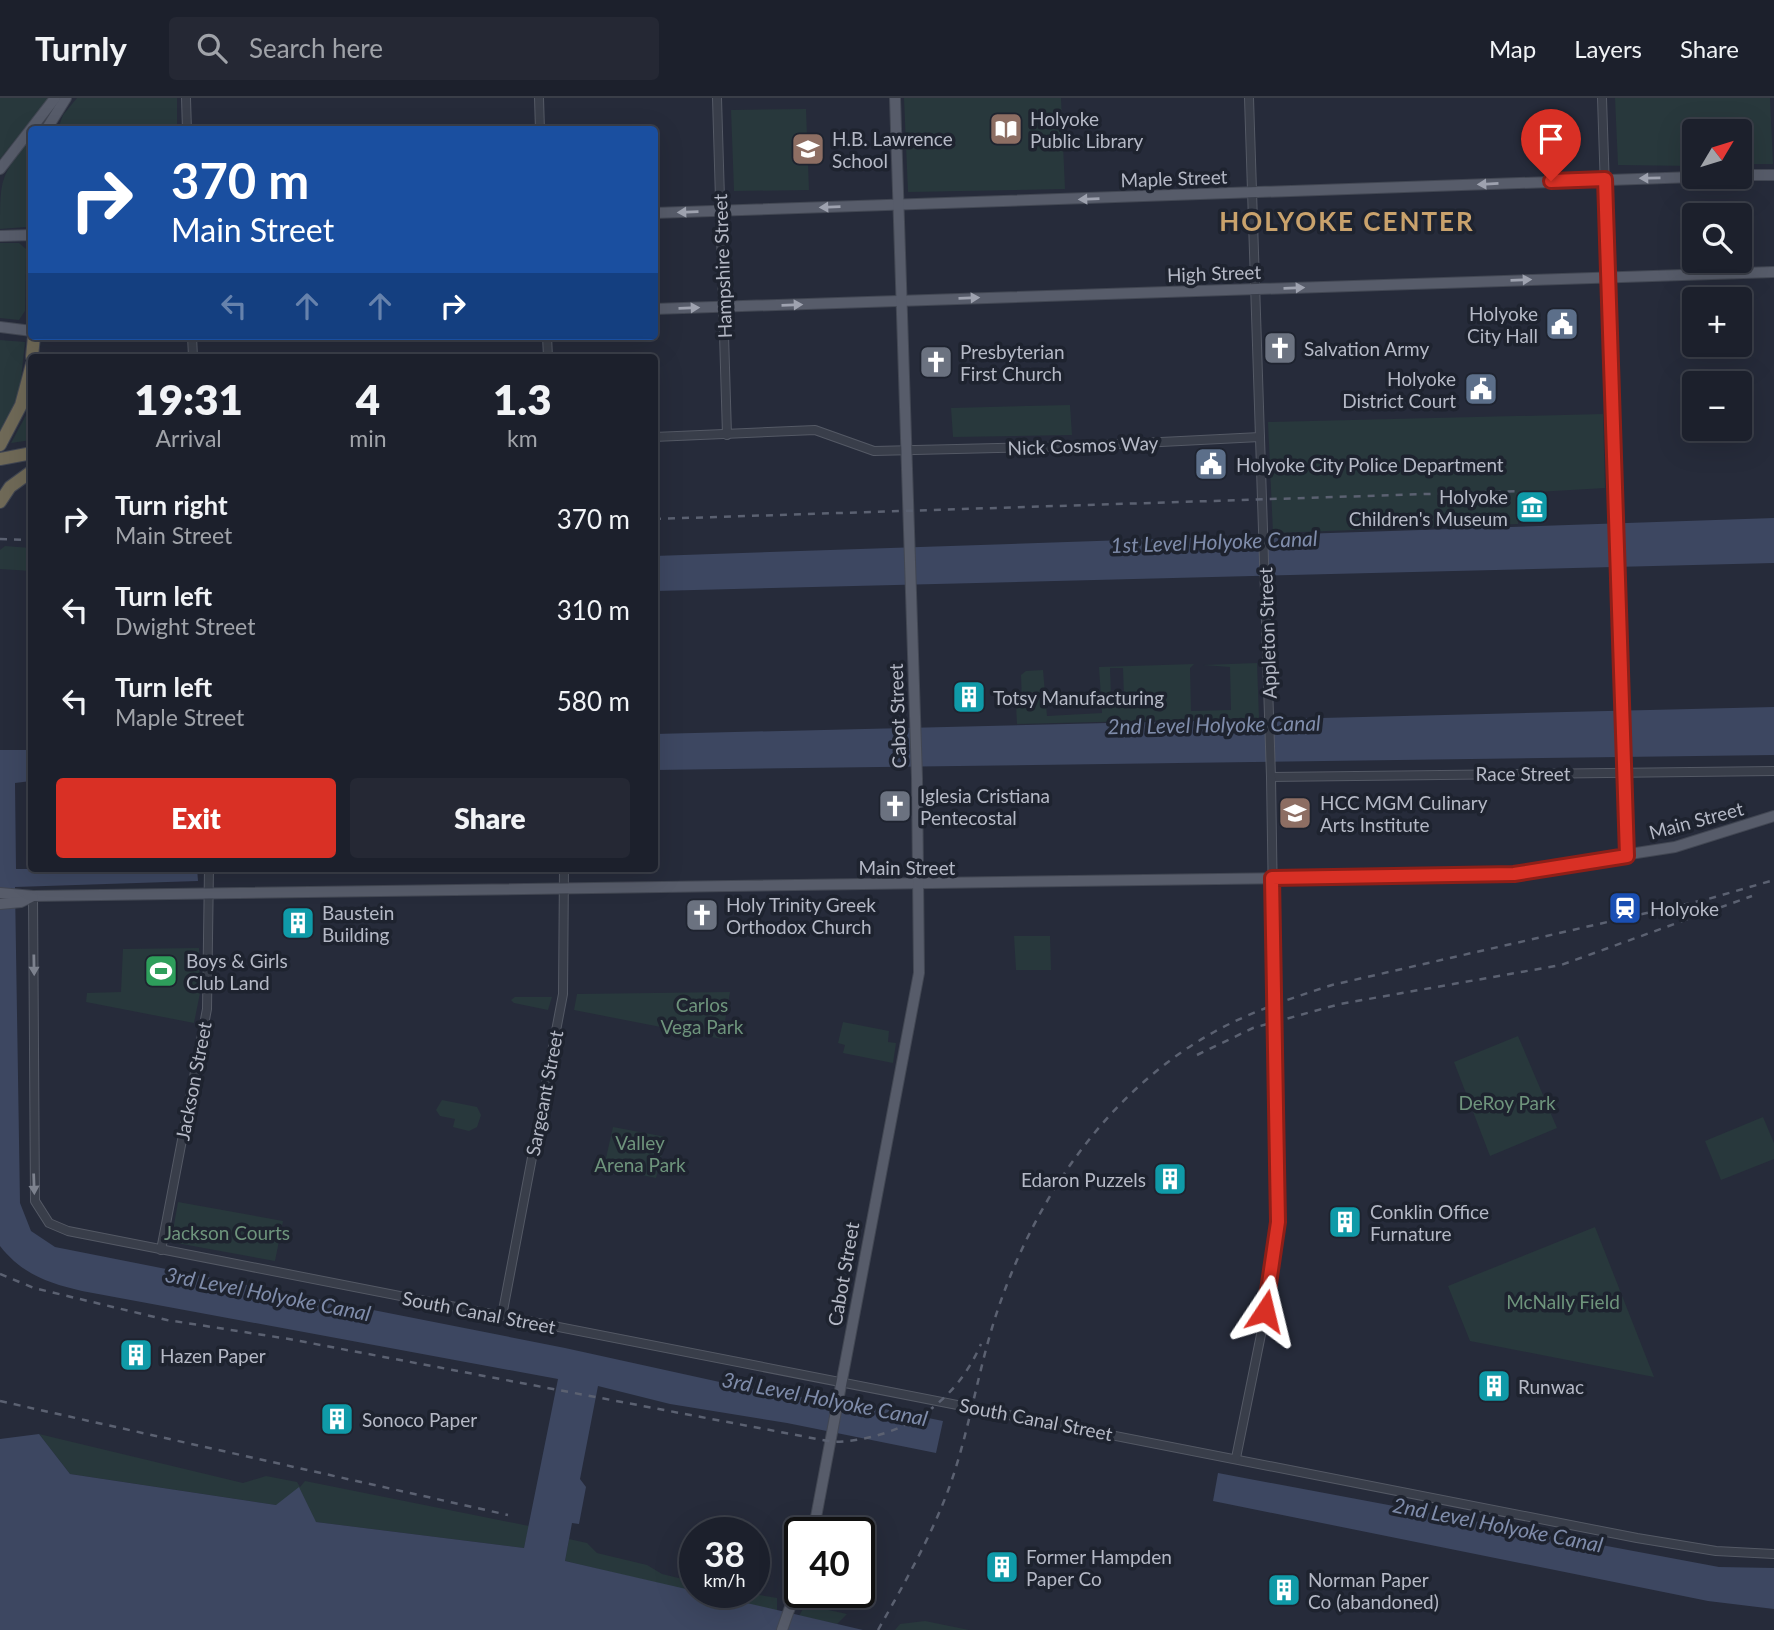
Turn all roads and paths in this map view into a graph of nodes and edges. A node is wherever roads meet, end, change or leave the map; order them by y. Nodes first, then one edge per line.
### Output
1 (55, 98) edge
2 (66, 98) edge
3 (186, 98) edge
4 (539, 98) edge
5 (717, 98) edge
6 (895, 98) edge
7 (1249, 98) edge
8 (1602, 98) edge
9 (33, 126) edge
10 (48, 126) edge
11 (187, 126) edge
12 (540, 126) edge
13 (28, 133) edge
14 (0, 169) edge
15 (1774, 175) edge
16 (1752, 176) edge
17 (1682, 177) edge
18 (1605, 179) junction
19 (1251, 192) junction
20 (898, 205) junction
21 (721, 211) junction
22 (658, 213) edge
23 (28, 235) edge
24 (0, 236) edge
25 (1774, 272) edge
26 (1608, 277) junction
27 (1256, 289) junction
28 (900, 301) junction
29 (724, 307) junction
30 (658, 309) edge
31 (0, 327) edge
32 (28, 333) edge
33 (28, 379) edge
34 (727, 435) junction
35 (658, 437) edge
36 (1260, 437) junction
37 (0, 445) edge
38 (906, 450) junction
39 (28, 454) edge
40 (0, 459) edge
41 (28, 474) edge
42 (1, 500) edge
43 (1774, 771) edge
44 (1624, 772) junction
45 (1271, 777) junction
46 (1774, 816) edge
47 (1627, 856) junction
48 (209, 872) edge
49 (564, 872) edge
50 (1272, 878) junction
51 (918, 884) junction
52 (564, 888) junction
53 (0, 893) edge
54 (210, 894) junction
55 (33, 896) junction
56 (21, 898) junction
57 (0, 904) edge
58 (161, 1250) junction
59 (502, 1316) junction
60 (842, 1386) junction
61 (1236, 1458) junction
62 (816, 1517) edge
63 (1774, 1554) edge
64 (790, 1608) edge
65 (782, 1630) edge

1 - 9 main road
2 - 10 main road
3 - 11 street
4 - 12 street
5 - 21 street, Hampshire Street
6 - 20 main road, Cabot Street
7 - 19 street, Appleton Street
8 - 18 street
13 - 14 main road
15 - 16 main road
17 -> 18 main road, Maple Street
18 -> 19 main road, Maple Street
18 - 26 street
19 -> 20 main road, Maple Street
19 - 27 street, Appleton Street
20 -> 21 main road, Maple Street
20 - 28 main road, Cabot Street
21 -> 22 main road, Maple Street
21 - 29 street, Hampshire Street
23 - 24 main road
25 - 26 main road, High Street
27 -> 26 main road, High Street
26 - 44 street
28 -> 27 main road, High Street
27 - 36 street, Appleton Street
29 -> 28 main road, High Street
28 - 38 main road, Cabot Street
30 -> 29 main road, High Street
29 - 34 street, Hampshire Street
31 - 32 main road
33 - 37 highway
34 - 35 street, Nick Cosmos Way
34 - 38 street, Nick Cosmos Way
36 - 38 street, Nick Cosmos Way
36 - 45 street, Appleton Street
38 - 51 main road, Cabot Street
39 - 40 highway
41 - 42 highway
43 - 44 street, Race Street
44 - 45 street, Race Street
44 - 47 street
45 - 50 street, Appleton Street
46 - 47 main road, Main Street
47 - 50 main road, Main Street
48 - 54 street, Jackson Street
49 - 52 street, Sargeant Street
50 - 51 main road, Main Street
50 - 61 street, Appleton Street
51 - 52 main road, Main Street
51 - 60 main road, Cabot Street
52 - 54 main road, Main Street
52 - 59 street, Sargeant Street
53 - 56 main road, Main Street
54 - 55 main road, Main Street
54 - 58 street, Jackson Street
55 - 56 main road, Main Street
55 -> 58 street, South Canal Street
56 - 57 main road, Main Street
58 - 59 street, South Canal Street
59 - 60 street, South Canal Street
60 - 61 street, South Canal Street
60 - 62 main road, Cabot Street
61 - 63 street, South Canal Street
64 - 65 main road

